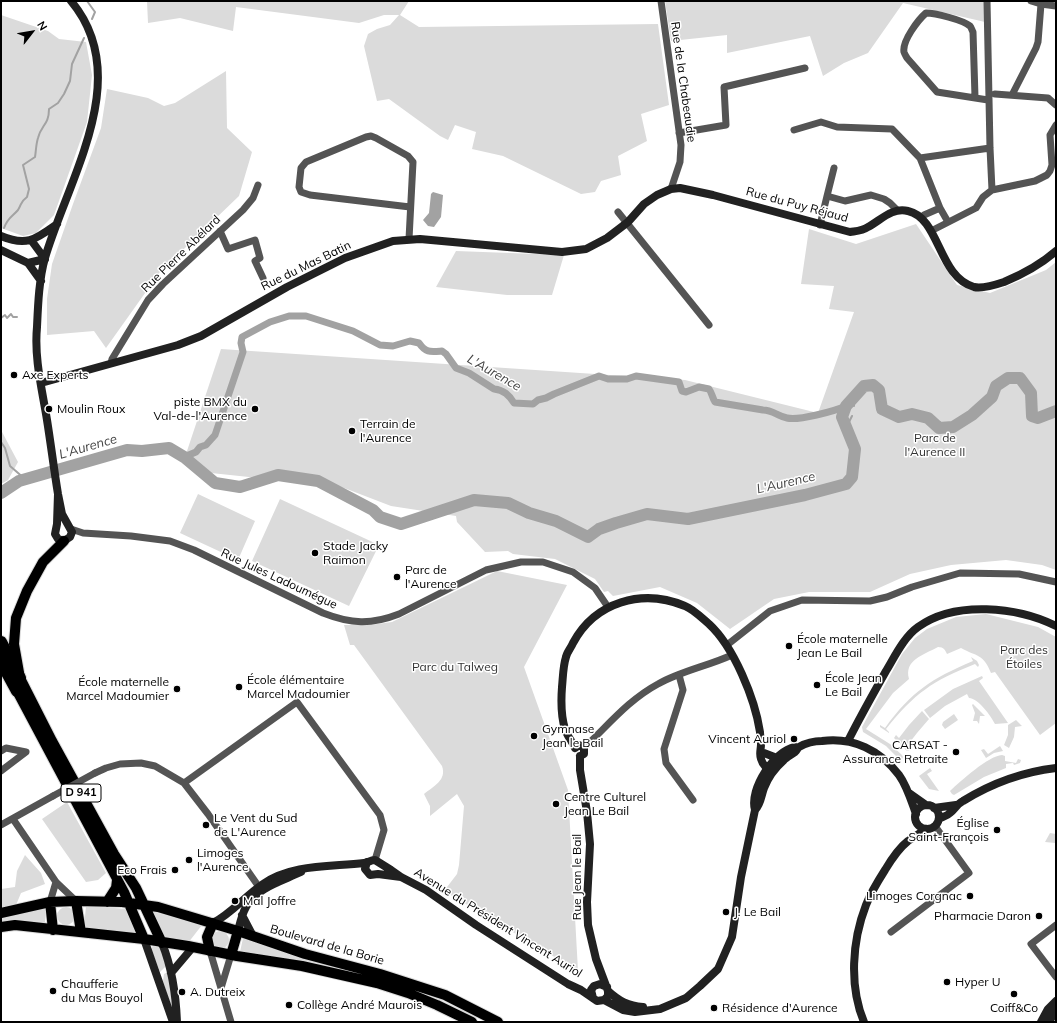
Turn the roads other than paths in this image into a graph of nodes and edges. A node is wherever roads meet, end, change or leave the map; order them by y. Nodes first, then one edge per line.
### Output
1 (71, 1) edge
2 (660, 1) edge
3 (987, 1) edge
4 (1031, 1) edge
5 (1041, 4) junction
6 (1056, 6) edge
7 (805, 68) dead end
8 (995, 94) dead end
9 (1012, 95) junction
10 (974, 97) junction
11 (988, 100) junction
12 (1056, 105) edge
13 (1056, 125) edge
14 (794, 130) dead end
15 (679, 133) junction
16 (990, 148) junction
17 (920, 158) junction
18 (834, 168) dead end
19 (258, 186) dead end
20 (671, 188) junction
21 (992, 190) junction
22 (827, 196) junction
23 (410, 207) junction
24 (940, 208) junction
25 (897, 210) junction
26 (618, 212) dead end
27 (922, 218) junction
28 (628, 222) junction
29 (948, 222) junction
30 (57, 224) junction
31 (820, 225) junction
32 (220, 231) junction
33 (931, 231) junction
34 (1, 236) edge
35 (408, 239) junction
36 (31, 240) junction
37 (1, 250) edge
38 (1056, 251) edge
39 (45, 259) junction
40 (28, 263) junction
41 (263, 278) dead end
42 (41, 281) junction
43 (709, 325) dead end
44 (111, 363) junction
45 (41, 382) junction
46 (58, 494) junction
47 (56, 528) junction
48 (68, 533) junction
49 (1056, 582) edge
50 (608, 607) junction
51 (1056, 626) edge
52 (1, 642) edge
53 (726, 645) junction
54 (732, 655) junction
55 (1, 662) edge
56 (679, 675) junction
57 (20, 678) junction
58 (17, 690) joint
59 (848, 741) junction
60 (579, 747) junction
61 (798, 748) junction
62 (762, 749) junction
63 (1, 751) edge
64 (777, 758) junction
65 (1056, 768) edge
66 (771, 769) junction
67 (1, 771) edge
68 (184, 783) junction
69 (909, 793) junction
70 (693, 800) dead end
71 (956, 805) junction
72 (930, 806) junction
73 (916, 818) junction
74 (13, 819) junction
75 (937, 822) junction
76 (1, 825) edge
77 (926, 829) junction
78 (907, 842) junction
79 (374, 862) junction
80 (338, 865) junction
81 (366, 871) junction
82 (378, 874) junction
83 (401, 877) junction
84 (117, 880) junction
85 (56, 882) junction
86 (258, 890) junction
87 (76, 901) junction
88 (50, 902) junction
89 (107, 902) junction
90 (129, 903) junction
91 (145, 905) junction
92 (1, 913) edge
93 (242, 915) junction
94 (212, 923) junction
95 (1056, 925) edge
96 (1, 927) edge
97 (54, 930) junction
98 (238, 931) junction
99 (81, 932) junction
100 (892, 932) dead end
101 (253, 936) junction
102 (144, 939) junction
103 (162, 942) junction
104 (193, 947) junction
105 (210, 951) junction
106 (231, 955) junction
107 (171, 973) junction
108 (601, 974) junction
109 (1056, 977) edge
110 (594, 986) junction
111 (221, 988) junction
112 (607, 989) junction
113 (581, 990) junction
114 (593, 998) junction
115 (604, 1000) junction
116 (1056, 1001) edge
117 (664, 1007) junction
118 (1056, 1010) edge
119 (173, 1022) edge
120 (177, 1022) edge
121 (230, 1022) edge
122 (472, 1022) edge
123 (498, 1022) edge
124 (864, 1022) edge
125 (1041, 1022) edge
126 (1049, 1022) edge

1 - 30 street
2 - 15 street, Rue de la Chabeaudie
3 - 11 street
4 - 5 street
5 - 6 street
5 - 9 street
7 - 15 street
8 - 9 street
9 - 12 street
10 - 10 street
10 - 11 street
11 - 16 street
13 - 21 street
14 - 17 street
15 - 20 street, Rue de la Chabeaudie
16 - 17 street
16 - 21 street
17 - 24 street
18 - 22 street
19 - 32 street, Rue Pierre Abélard
20 - 28 street, Rue du Mas Batin
20 - 31 street, Rue du Puy Réjaud
21 - 29 street
22 - 25 street
22 - 31 street
23 - 23 street
23 - 35 street
24 - 27 street
24 - 29 street
25 - 27 street
25 - 31 street, Rue du Puy Réjaud
26 - 28 street
27 - 33 street
28 - 35 street, Rue du Mas Batin
28 - 43 street
29 - 33 street
30 - 36 street
30 - 39 street
32 - 41 street
32 - 44 street, Rue Pierre Abélard
33 - 38 street
34 - 36 street
35 - 44 street, Rue du Mas Batin
36 - 39 street
37 - 40 street
39 - 40 street
39 - 42 street
40 - 42 street
42 - 45 street
44 - 45 street, Rue du Mas Batin
45 - 46 street
46 - 47 street
46 - 48 street
47 - 48 street
47 - 48 street
48 - 50 street, Rue Jules Ladoumégue
48 - 57 main road
49 - 53 street
50 - 53 street
50 - 60 street
51 - 59 street
52 - 57 highway, D 941
53 - 54 street
54 - 56 street
54 - 62 street
55 - 58 highway, D 941
56 - 60 street
56 - 70 street
57 - 91 main road, D 941
58 - 84 main road, D 941
59 - 61 street
59 - 69 street
60 - 108 street, Rue Jean le Bail
61 - 64 street
61 - 66 street
62 - 64 street
62 - 66 street
63 - 67 street
64 - 66 street
65 - 71 street
66 - 117 street
68 - 74 street, bridge
68 - 79 street
68 - 86 street
69 - 72 street
69 - 73 street
71 - 72 street
71 - 75 street
72 - 73 street
72 - 75 street
73 - 77 street
73 - 78 street
74 - 76 street
74 - 85 street
75 - 77 street
75 - 100 street
77 - 78 street
78 - 124 street
79 - 80 street
79 - 81 street
79 - 82 street
79 - 83 street, Avenue du Président Vincent Auriol
80 - 81 street
80 - 86 street
81 - 82 street, Avenue du Président Vincent Auriol
82 - 83 street, Avenue du Président Vincent Auriol
83 - 113 street, Avenue du Président Vincent Auriol
84 - 89 main road
84 - 90 main road, D 941
85 - 87 street
85 - 88 street
86 - 93 street
86 - 94 street
87 - 88 main road, Boulevard de la Borie
87 - 89 main road, Boulevard de la Borie
87 - 99 main road
88 - 92 main road, Boulevard de la Borie
88 - 97 main road
89 - 90 main road, Boulevard de la Borie
90 - 91 main road, Boulevard de la Borie
90 - 102 main road
91 - 94 main road, Boulevard de la Borie
91 - 103 main road
93 - 98 street
93 - 101 street
94 - 98 main road, Boulevard de la Borie
94 - 105 main road
95 - 109 street
96 - 97 main road, Boulevard de la Borie
97 - 99 main road, Boulevard de la Borie
98 - 101 main road, Boulevard de la Borie
98 - 106 main road
99 - 102 main road, Boulevard de la Borie
101 - 123 main road, Boulevard de la Borie
102 - 103 main road, Boulevard de la Borie
102 - 119 street
103 - 104 main road, Boulevard de la Borie
103 - 107 street
104 - 105 main road, Boulevard de la Borie
104 - 107 street
105 - 106 main road, Boulevard de la Borie
105 - 111 street
106 - 111 street
106 - 122 main road, Boulevard de la Borie
107 - 120 street
108 - 110 street
108 - 112 street, Rue Jean le Bail
110 - 112 street
110 - 113 street, Avenue du Président Vincent Auriol
110 - 114 street
111 - 121 street
112 - 115 street
112 - 117 street
113 - 114 street, Avenue du Président Vincent Auriol
114 - 115 street
115 - 117 street
116 - 125 street
118 - 126 street

